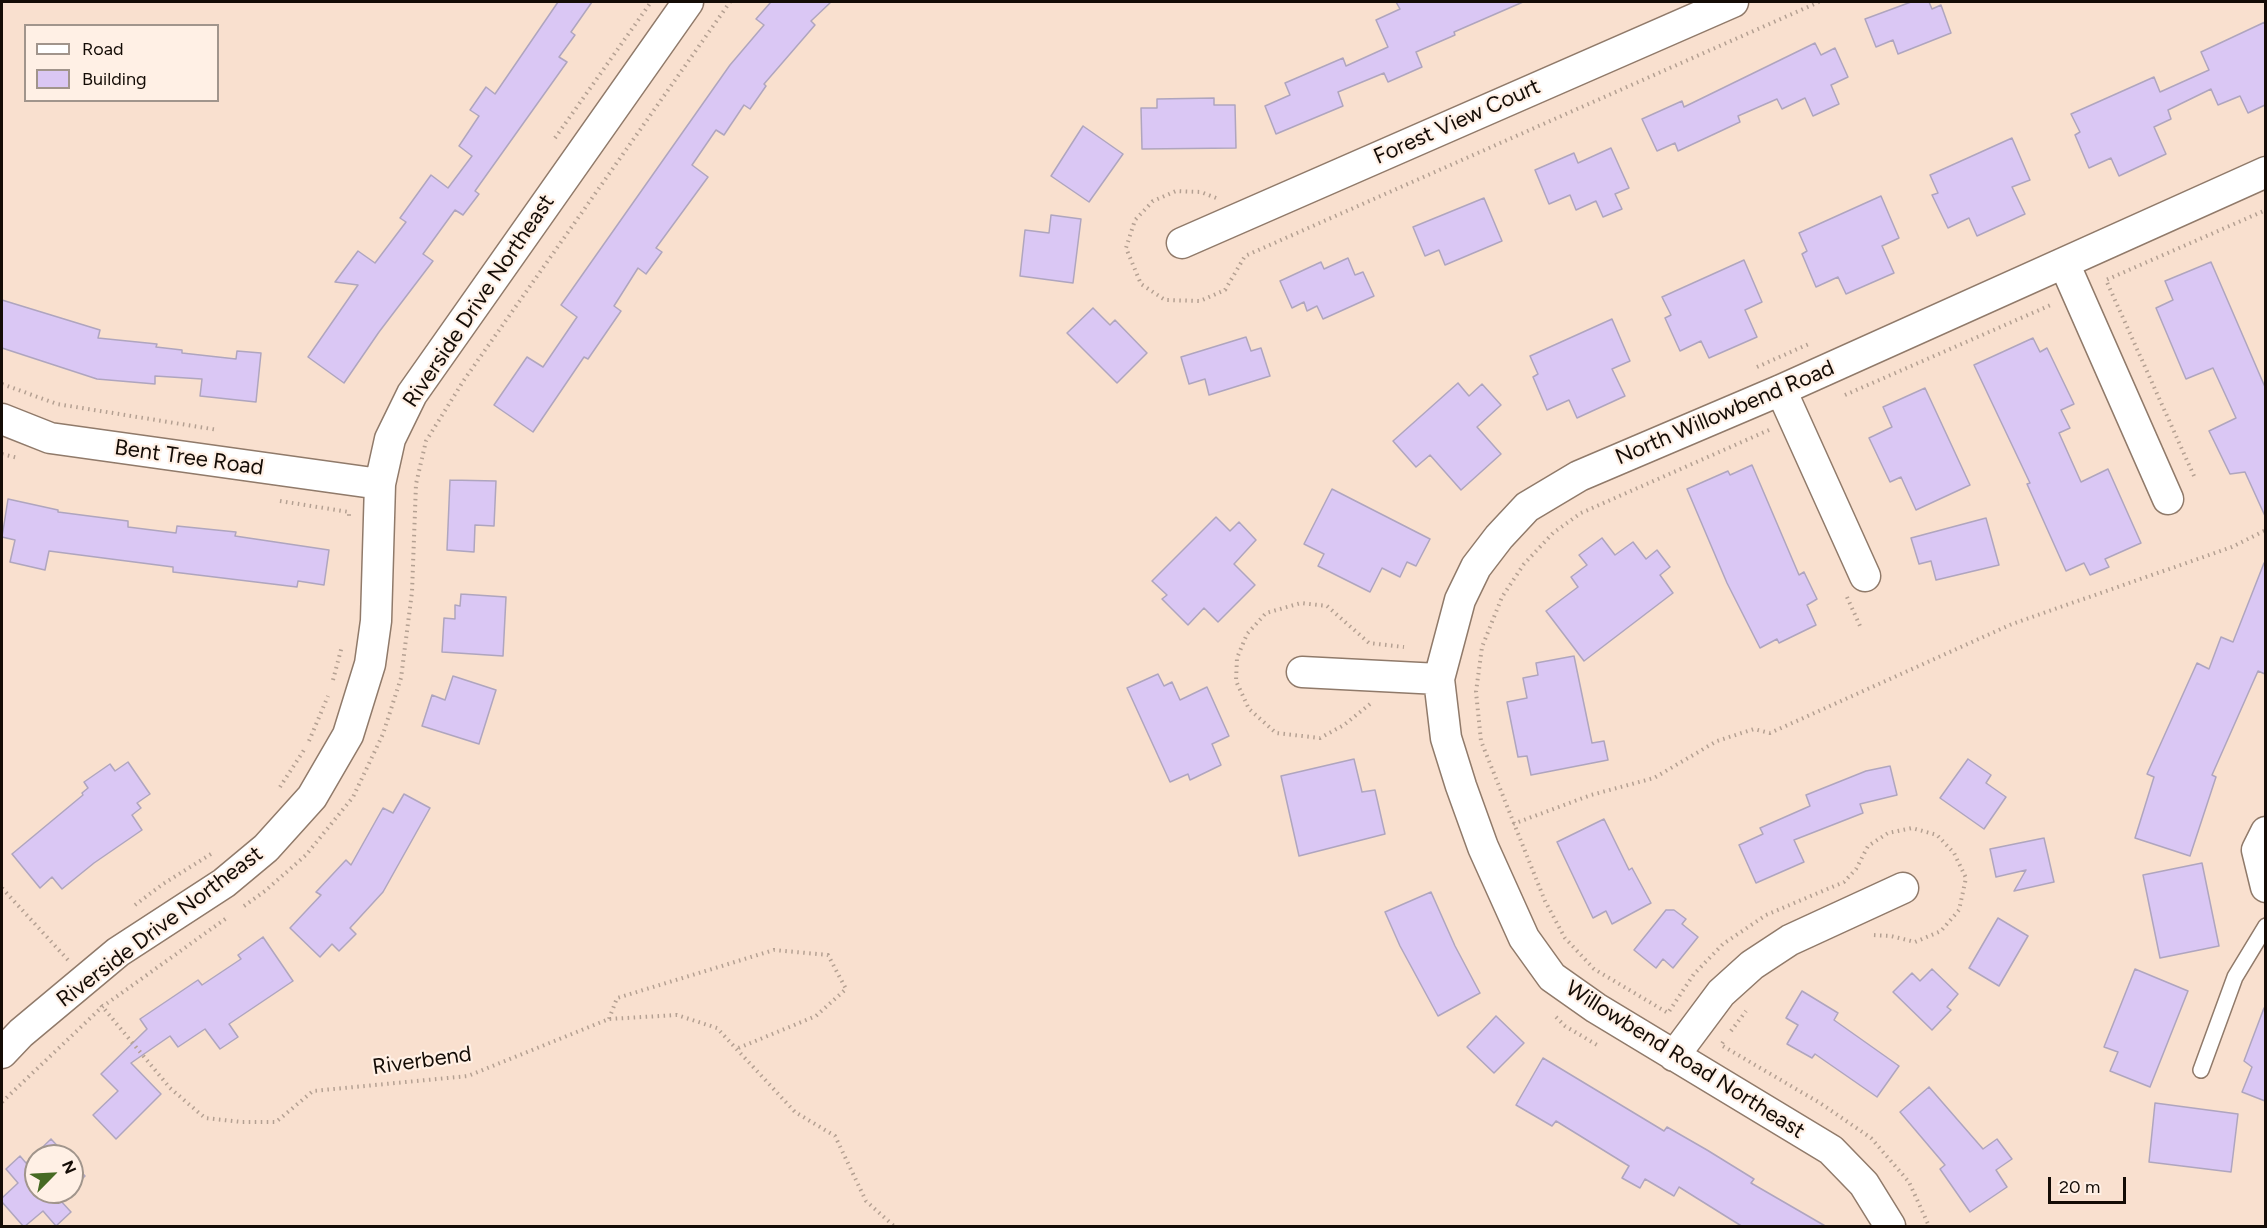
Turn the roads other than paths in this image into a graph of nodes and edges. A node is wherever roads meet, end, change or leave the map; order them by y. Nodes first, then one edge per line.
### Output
1 (688, 2) edge
2 (1733, 2) edge
3 (2265, 172) edge
4 (1182, 243) dead end
5 (2064, 263) junction
6 (1781, 390) junction
7 (2, 419) edge
8 (380, 484) junction
9 (2168, 499) dead end
10 (1856, 585) road end
11 (1302, 672) dead end
12 (1439, 680) junction
13 (2265, 832) edge
14 (1484, 847) joint
15 (2265, 887) edge
16 (1903, 888) dead end
17 (2265, 926) edge
18 (2, 1053) edge
19 (1674, 1056) junction
20 (2201, 1070) dead end
21 (1890, 1227) edge

1 - 8 street, Riverside Drive Northeast
2 - 4 street, Forest View Court
3 - 5 street, North Willowbend Road
5 - 6 street, North Willowbend Road
5 - 9 street
6 - 10 street
6 - 12 street, North Willowbend Road
7 - 8 street, Bent Tree Road
8 - 18 street, Riverside Drive Northeast
11 - 12 street
12 - 14 street, North Willowbend Road
13 - 15 street
14 - 19 street, Willowbend Road Northeast
16 - 19 street
17 - 20 lane
19 - 21 street, Willowbend Road Northeast

